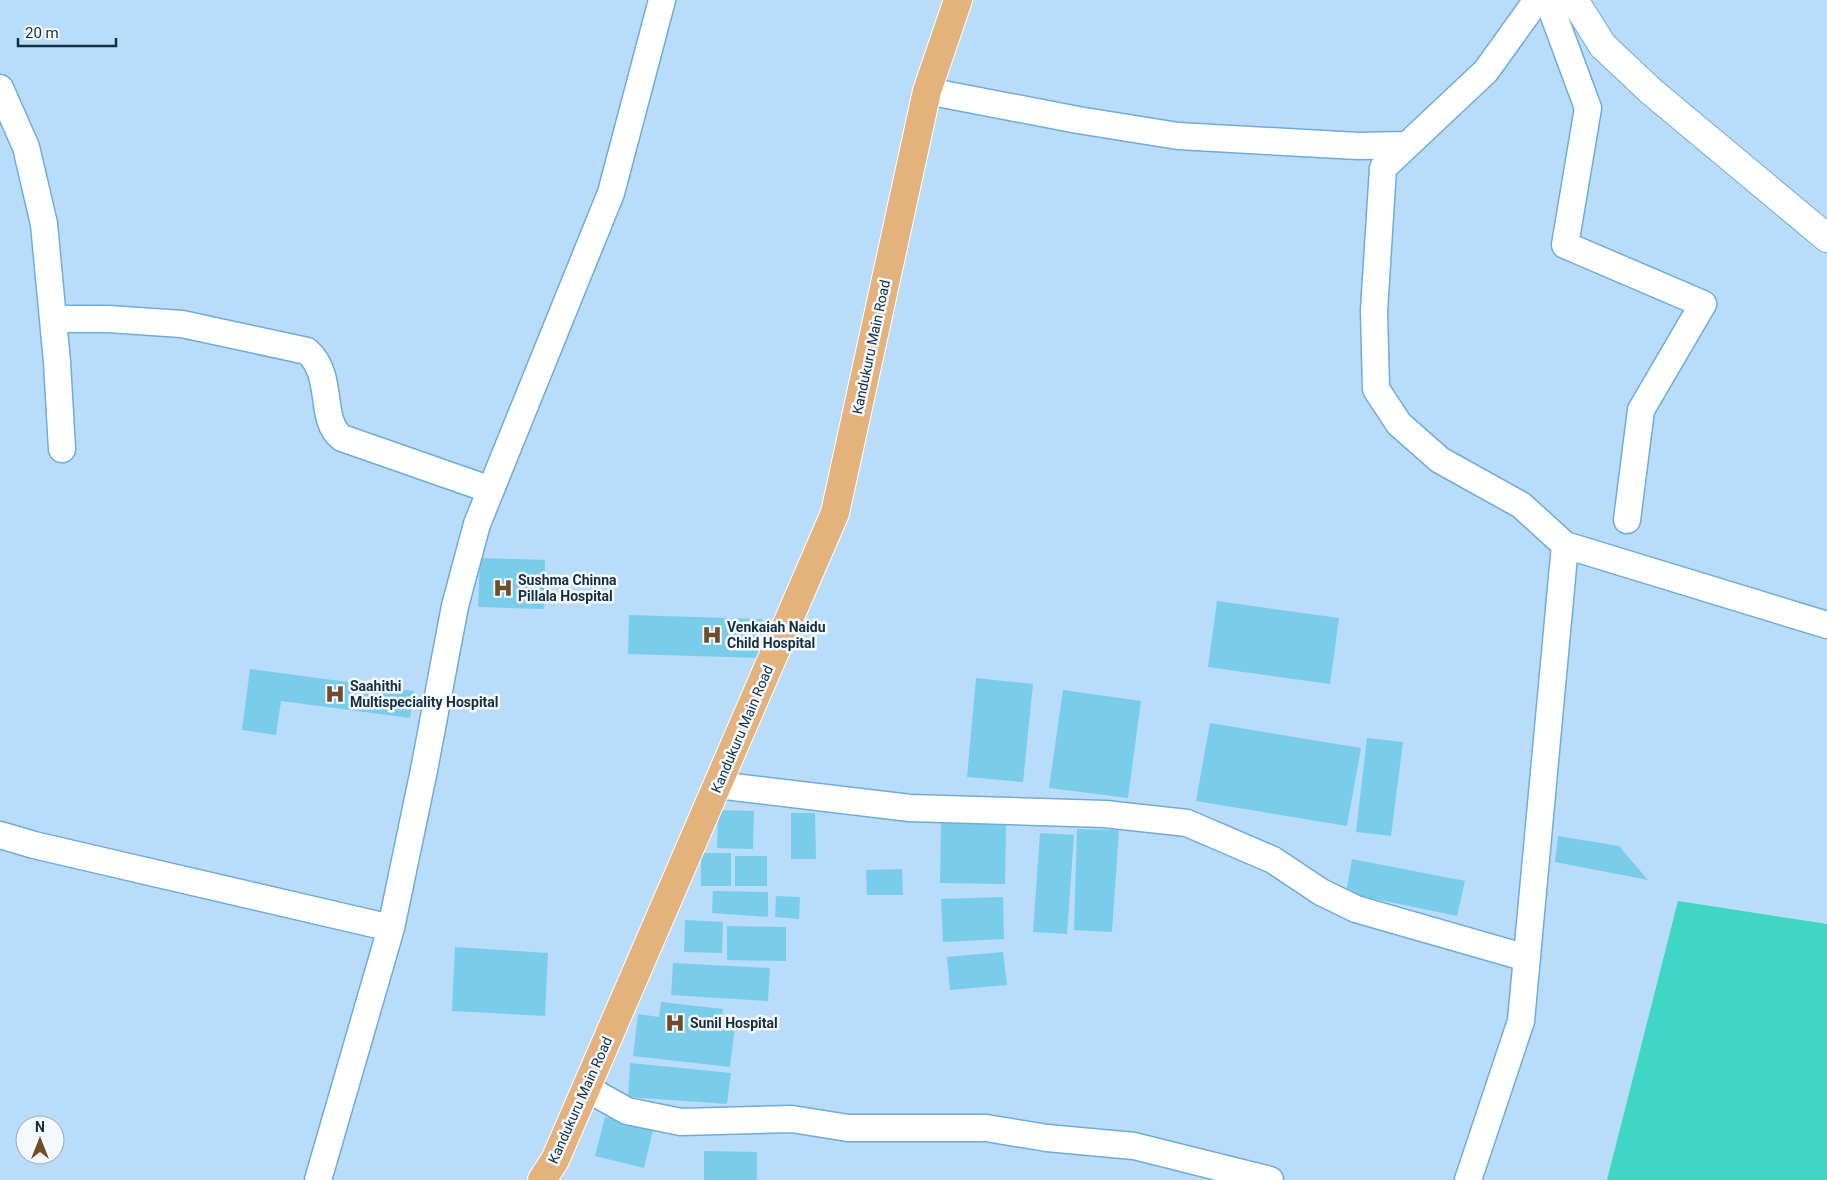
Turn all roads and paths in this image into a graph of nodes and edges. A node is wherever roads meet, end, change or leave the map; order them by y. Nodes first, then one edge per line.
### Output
1 (662, 0) edge
2 (958, 0) edge
3 (1537, 0) edge
4 (1548, 0) edge
5 (1574, 0) edge
6 (0, 88) edge
7 (927, 91) junction
8 (1407, 145) junction
9 (1827, 238) edge
10 (53, 319) junction
11 (62, 449) dead end
12 (491, 490) junction
13 (1627, 520) dead end
14 (1565, 545) junction
15 (1827, 625) edge
16 (717, 786) junction
17 (0, 835) edge
18 (391, 928) junction
19 (1527, 958) junction
20 (586, 1088) junction
21 (318, 1180) edge
22 (542, 1180) edge
23 (1270, 1180) edge
24 (1468, 1180) edge

1 - 12 street
2 - 7 main road, Kandukuru Main Road
3 - 8 street
4 - 13 street
5 - 9 street
6 - 10 street
7 - 8 street
7 - 16 main road, Kandukuru Main Road
8 - 14 street
10 - 11 street
10 - 12 street
12 - 18 street
14 - 15 street
14 - 19 street
16 - 19 street
16 - 20 main road, Kandukuru Main Road
17 - 18 street
18 - 21 street
19 - 24 street
20 - 22 main road, Kandukuru Main Road
20 - 23 street

